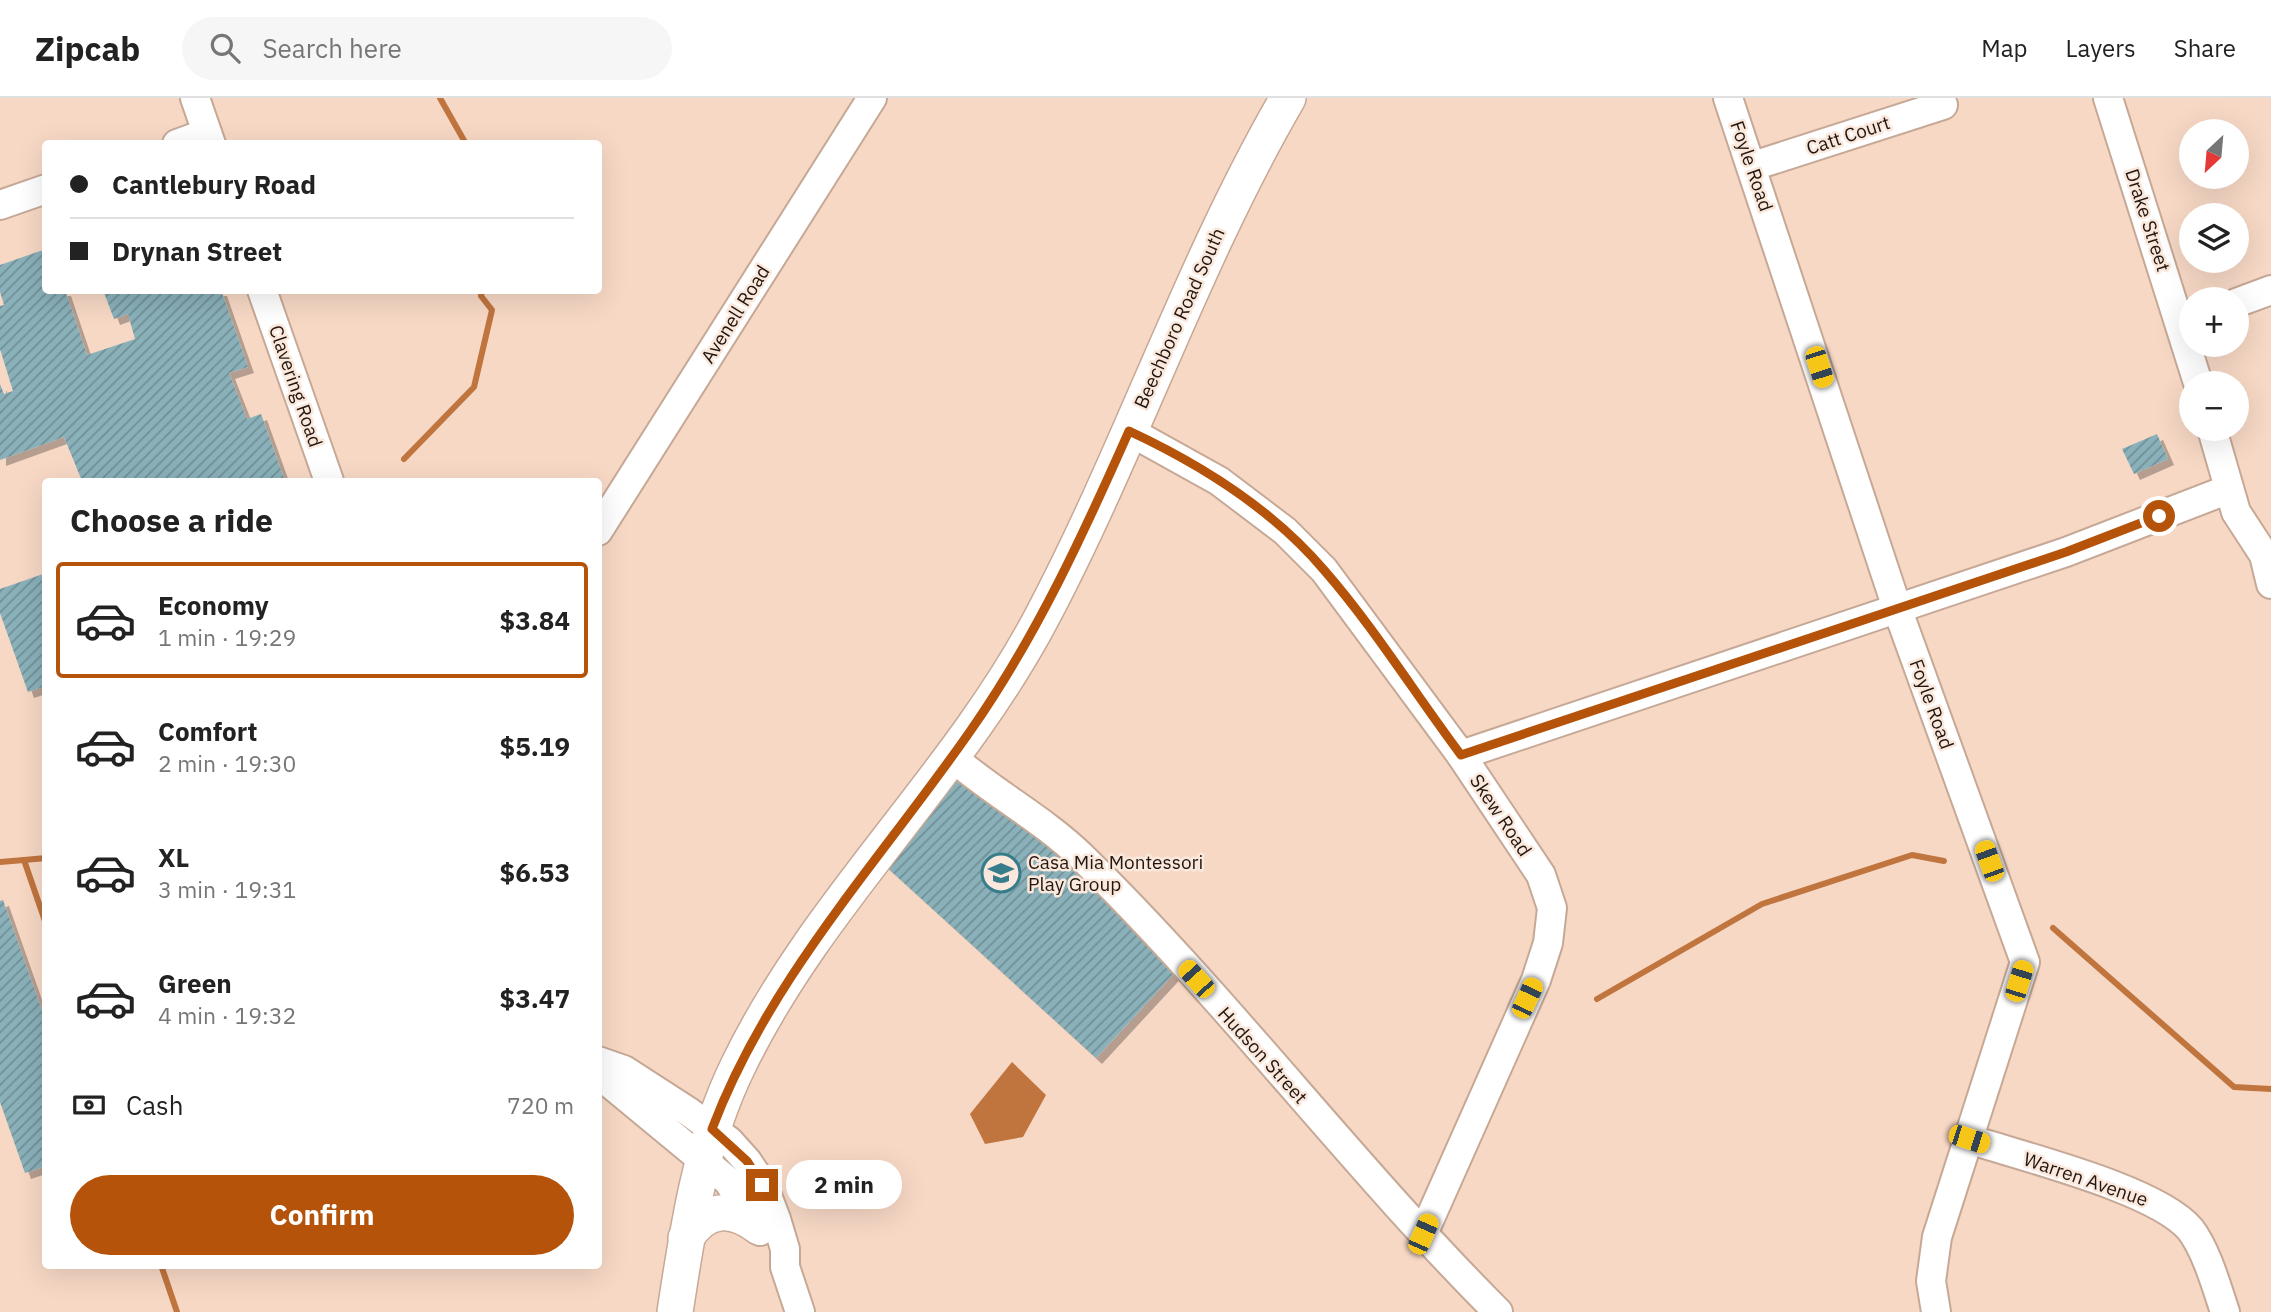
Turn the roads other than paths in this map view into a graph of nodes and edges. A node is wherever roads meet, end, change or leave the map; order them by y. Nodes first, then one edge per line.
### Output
1 (195, 98) edge
2 (872, 98) edge
3 (1288, 98) edge
4 (1728, 98) edge
5 (2108, 98) edge
6 (1943, 105) dead end
7 (209, 138) edge
8 (1753, 166) junction
9 (42, 190) edge
10 (0, 205) edge
11 (2271, 290) edge
12 (263, 294) edge
13 (2249, 298) edge
14 (2179, 301) edge
15 (1129, 431) junction
16 (2215, 441) edge
17 (328, 478) edge
18 (2229, 489) junction
19 (602, 525) edge
20 (2271, 582) edge
21 (1897, 608) junction
22 (1461, 755) junction
23 (952, 757) junction
24 (602, 1070) edge
25 (1969, 1139) junction
26 (707, 1143) junction
27 (759, 1227) junction
28 (1423, 1234) junction
29 (687, 1238) junction
30 (785, 1267) junction
31 (675, 1312) edge
32 (800, 1312) edge
33 (1498, 1312) edge
34 (1936, 1312) edge
35 (2225, 1312) edge

1 - 7 street
2 - 19 street, Avenell Road
3 - 15 main road, Beechboro Road South
4 - 8 street, Foyle Road
5 - 14 street, Drake Street
6 - 8 street, Catt Court
8 - 21 street, Foyle Road
9 - 10 street
11 - 13 street
12 - 17 street, Clavering Road
15 - 22 street, Skew Road
15 - 23 main road, Beechboro Road South
16 - 18 street
18 - 20 street
18 - 21 street
21 - 22 street
21 - 25 street, Foyle Road
22 - 28 street, Skew Road
23 - 26 main road, Beechboro Road South
23 - 28 street, Hudson Street
24 - 26 street
25 - 34 street, Foyle Road
25 - 35 street, Warren Avenue
26 - 27 street
26 - 29 main road, Beechboro Road South
26 - 30 street
27 - 29 main road
27 - 30 street
28 - 33 street, Hudson Street
29 - 31 main road, Beechboro Road South
30 - 32 street

